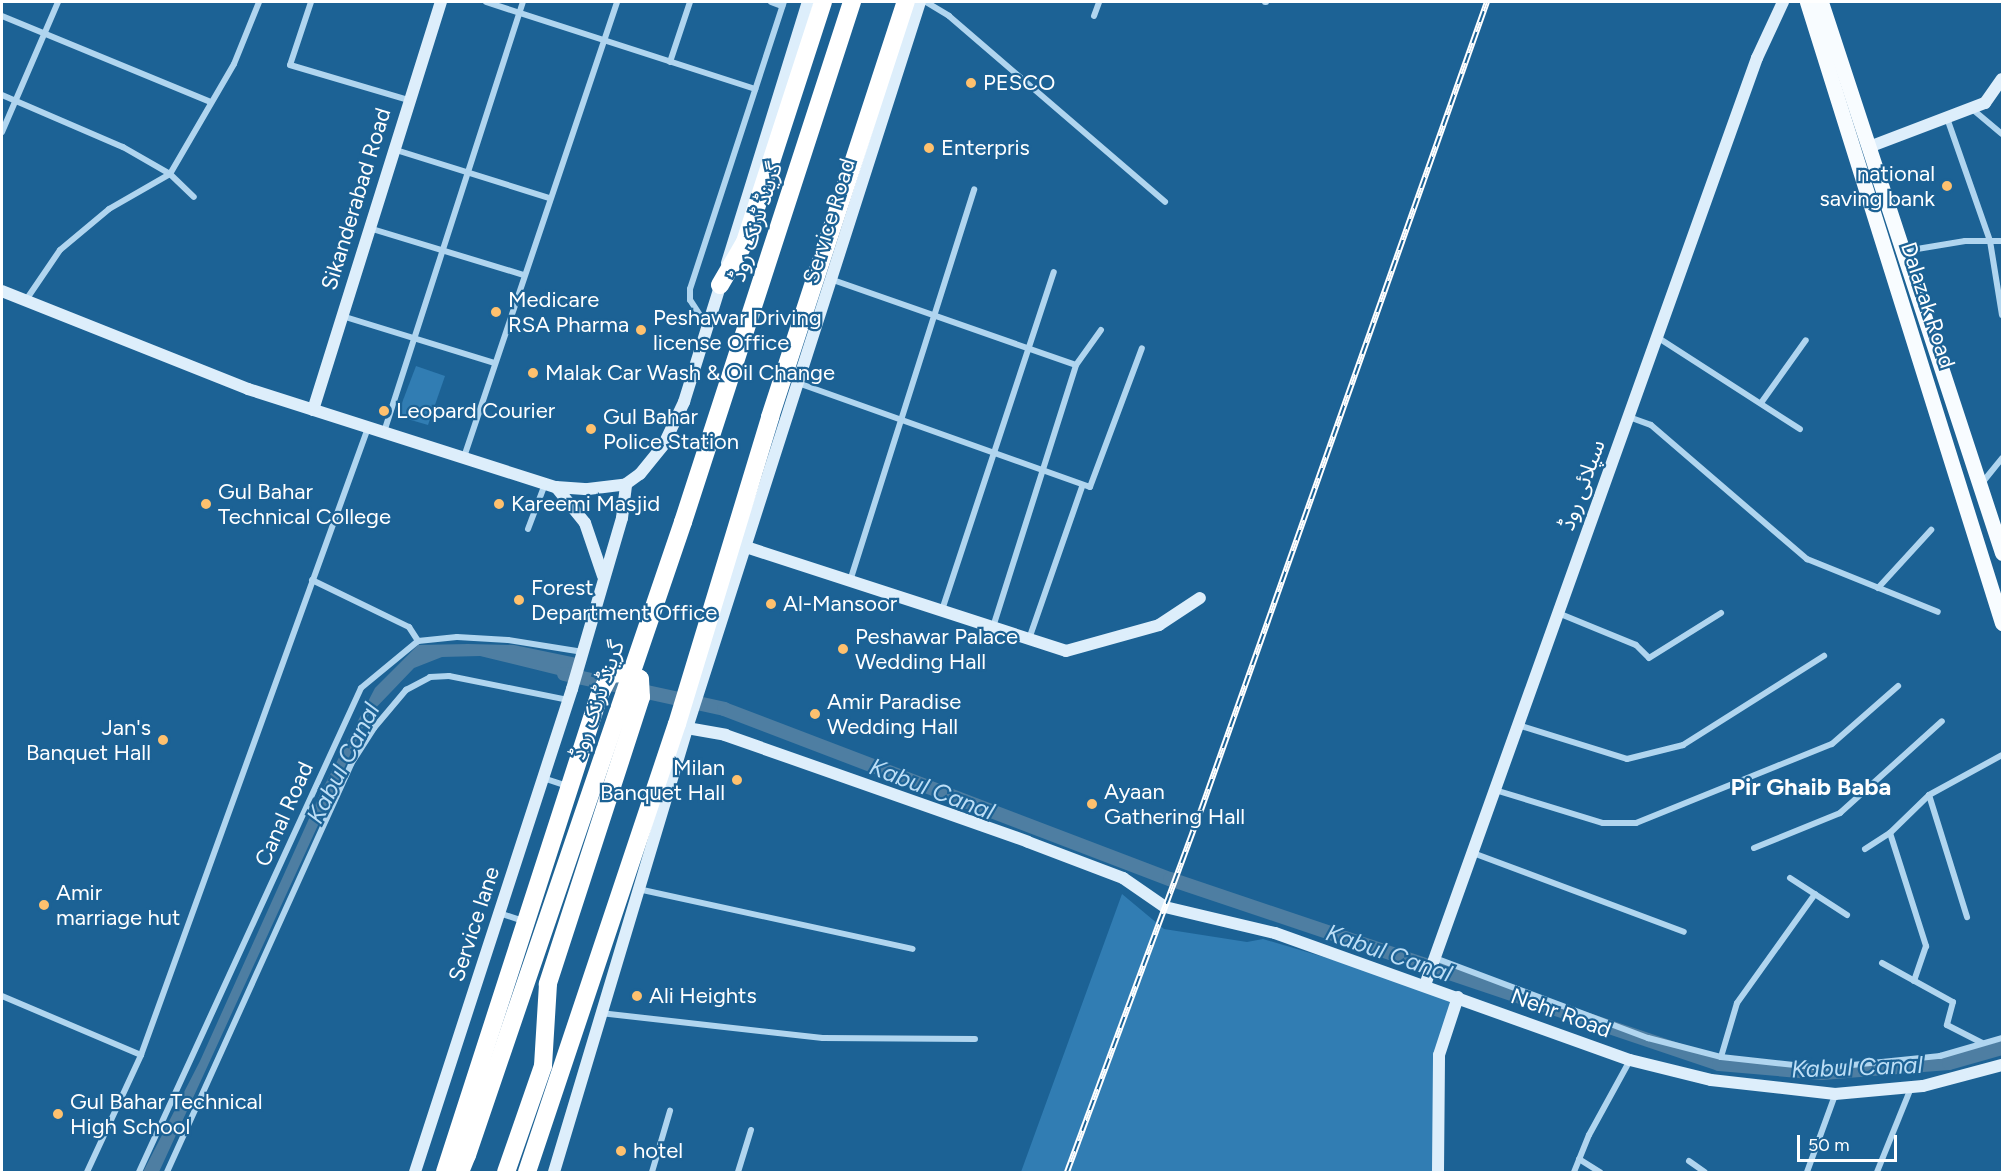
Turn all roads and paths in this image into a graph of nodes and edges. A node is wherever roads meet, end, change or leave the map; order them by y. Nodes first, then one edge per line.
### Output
1 (58, 2) edge
2 (259, 2) edge
3 (311, 2) edge
4 (441, 2) edge
5 (486, 2) edge
6 (523, 2) edge
7 (617, 2) edge
8 (690, 2) edge
9 (771, 2) edge
10 (808, 2) edge
11 (823, 2) edge
12 (852, 2) edge
13 (906, 2) edge
14 (920, 2) edge
15 (926, 2) edge
16 (1099, 2) edge
17 (1783, 2) edge
18 (1807, 2) edge
19 (1821, 2) edge
20 (783, 4) edge
21 (519, 12) junction
22 (2, 16) edge
23 (1094, 16) dead end
24 (44, 33) junction
25 (1826, 40) junction
26 (604, 41) junction
27 (670, 62) junction
28 (2002, 79) edge
29 (755, 89) junction
30 (2, 95) edge
31 (15, 100) junction
32 (408, 100) junction
33 (211, 102) junction
34 (1971, 108) junction
35 (1849, 112) junction
36 (1947, 117) junction
37 (2, 132) edge
38 (2002, 134) edge
39 (1869, 147) junction
40 (396, 150) junction
41 (468, 173) junction
42 (170, 174) junction
43 (974, 189) dead end
44 (194, 197) dead end
45 (549, 198) junction
46 (1165, 202) dead end
47 (1894, 220) junction
48 (1879, 227) junction
49 (369, 228) junction
50 (1990, 241) junction
51 (2002, 241) edge
52 (442, 251) junction
53 (1904, 251) junction
54 (1054, 272) dead end
55 (524, 275) junction
56 (833, 280) junction
57 (720, 285) junction
58 (2, 291) edge
59 (25, 302) junction
60 (932, 315) junction
61 (2002, 315) edge
62 (342, 316) junction
63 (707, 326) junction
64 (1101, 330) dead end
65 (415, 337) junction
66 (1657, 337) junction
67 (1806, 340) dead end
68 (1027, 348) junction
69 (1142, 348) dead end
70 (495, 363) junction
71 (1076, 365) junction
72 (798, 383) junction
73 (1761, 403) junction
74 (313, 410) junction
75 (1629, 417) junction
76 (899, 420) junction
77 (368, 428) junction
78 (1800, 429) dead end
79 (384, 432) junction
80 (994, 455) junction
81 (464, 457) junction
82 (2002, 458) edge
83 (1043, 472) junction
84 (1980, 482) junction
85 (626, 484) junction
86 (550, 485) junction
87 (1960, 486) junction
88 (1082, 487) junction
89 (528, 529) dead end
90 (1931, 530) dead end
91 (746, 547) junction
92 (2002, 553) edge
93 (603, 576) junction
94 (312, 580) junction
95 (850, 580) junction
96 (1878, 588) junction
97 (1200, 598) dead end
98 (942, 610) junction
99 (1938, 612) dead end
100 (1558, 613) junction
101 (1721, 613) dead end
102 (2002, 623) edge
103 (993, 627) junction
104 (1029, 639) junction
105 (418, 641) junction
106 (582, 656) junction
107 (1824, 656) dead end
108 (1898, 686) dead end
109 (692, 689) junction
110 (570, 694) junction
111 (1942, 721) dead end
112 (685, 723) junction
113 (1518, 725) junction
114 (2002, 755) edge
115 (543, 778) junction
116 (570, 787) junction
117 (1495, 790) junction
118 (1929, 795) junction
119 (1890, 833) junction
120 (1754, 848) dead end
121 (1865, 849) dead end
122 (1473, 853) junction
123 (1790, 878) dead end
124 (638, 888) junction
125 (1815, 894) junction
126 (500, 913) junction
127 (1847, 915) dead end
128 (1967, 917) dead end
129 (526, 922) junction
130 (1684, 932) dead end
131 (913, 950) dead end
132 (1435, 958) junction
133 (1882, 963) dead end
134 (1914, 981) junction
135 (1425, 984) junction
136 (2, 996) edge
137 (1458, 997) junction
138 (600, 1013) junction
139 (975, 1038) dead end
140 (2002, 1038) edge
141 (1983, 1044) junction
142 (141, 1055) junction
143 (1720, 1057) junction
144 (1630, 1060) junction
145 (2002, 1065) edge
146 (1911, 1088) junction
147 (1835, 1094) junction
148 (670, 1111) dead end
149 (751, 1130) dead end
150 (533, 1155) junction
151 (1580, 1159) junction
152 (1689, 1161) dead end
153 (555, 1168) edge
154 (1878, 1171) edge
155 (87, 1173) edge
156 (139, 1173) edge
157 (167, 1173) edge
158 (415, 1173) edge
159 (445, 1173) edge
160 (460, 1173) edge
161 (506, 1173) edge
162 (526, 1173) edge
163 (652, 1173) edge
164 (738, 1173) edge
165 (1438, 1173) edge
166 (1574, 1173) edge
167 (1600, 1173) edge
168 (1705, 1173) edge
169 (1807, 1173) edge
170 (1886, 1173) edge

1 - 24 street
2 - 33 street
3 - 32 street
4 - 32 street, Sikanderabad Road
5 - 21 street
6 - 21 street
7 - 26 street
8 - 27 street
9 - 20 street
10 - 57 street
11 - 57 highway
12 - 160 highway, گرینڈ ٹرنک روڈ, bridge
13 - 109 highway
14 - 56 street, Service Road
15 - 46 street
16 - 23 street
17 - 66 street, سپلائی روڈ
18 - 25 main road, Dalazak Road
19 - 25 main road, Dalazak Road
20 - 29 street
21 - 26 street
21 - 41 street
22 - 24 street
24 - 31 street
24 - 33 street
25 - 35 main road, Dalazak Road
26 - 27 street
26 - 45 street
27 - 29 street
28 - 34 street
29 - 63 street
30 - 31 street
31 - 37 street
31 - 42 street
32 - 40 street, Sikanderabad Road
33 - 42 street
34 - 36 street
34 - 38 street
35 - 39 main road, Dalazak Road
35 - 48 main road, Dalazak Road
36 - 39 street
36 - 50 street
39 - 47 main road, Dalazak Road
40 - 41 street
40 - 49 street, Sikanderabad Road
41 - 45 street
41 - 52 street
42 - 44 street
42 - 59 street
43 - 60 street
45 - 55 street
47 - 48 main road
47 - 53 main road, Dalazak Road
48 - 87 main road, Dalazak Road
49 - 52 street
49 - 62 street, Sikanderabad Road
50 - 51 street
50 - 53 street
50 - 61 street
52 - 55 street
52 - 65 street
53 - 84 main road, Dalazak Road
54 - 68 street
55 - 70 street
56 - 60 street
56 - 72 street, Service Road
57 - 63 street
58 - 59 street
59 - 74 street
60 - 68 street
60 - 76 street
62 - 65 street
62 - 74 street, Sikanderabad Road
63 - 85 street
64 - 71 street
65 - 70 street
65 - 79 street
66 - 73 street
66 - 75 street, سپلائی روڈ
67 - 73 street
68 - 71 street
68 - 80 street
69 - 88 street
70 - 81 street
71 - 83 street
72 - 76 street
72 - 91 street, Service Road
73 - 78 street
74 - 77 street
75 - 96 street
75 - 100 street, سپلائی روڈ
76 - 80 street
76 - 95 street
77 - 79 street
77 - 94 street
79 - 81 street
80 - 83 street
80 - 98 street
81 - 86 street
82 - 84 street
83 - 88 street
83 - 103 street
84 - 87 main road
84 - 92 main road, Dalazak Road
85 - 86 street
85 - 93 street, Service lane
86 - 89 street
86 - 93 street
87 - 102 main road, Dalazak Road
88 - 104 street
90 - 96 street
91 - 95 street
91 - 109 street, Service Road
93 - 106 street, Service lane
94 - 105 street
94 - 142 street
95 - 98 street
96 - 99 street
97 - 104 street
98 - 103 street
100 - 101 street
100 - 113 street, سپلائی روڈ
103 - 104 street
105 - 106 street
105 - 156 street, Canal Road
106 - 110 street, Service lane
107 - 113 street
108 - 117 street
109 - 112 highway
110 - 115 street, Service lane
110 - 157 street
111 - 120 street
112 - 124 street
112 - 135 street, Nehr Road
112 - 150 highway
113 - 117 street, سپلائی روڈ
114 - 118 street
115 - 116 street
115 - 126 street, Service lane
116 - 129 highway
116 - 161 highway
117 - 122 street, سپلائی روڈ
118 - 119 street
118 - 128 street
119 - 121 street
119 - 134 street
122 - 130 street
122 - 132 street, سپلائی روڈ
123 - 125 street
124 - 131 street
124 - 138 street
125 - 127 street
125 - 143 street
126 - 129 street
126 - 158 street, Service lane
129 - 159 highway
132 - 135 street, سپلائی روڈ
132 - 143 street
133 - 134 street
134 - 141 street
135 - 137 street, Nehr Road
136 - 142 street
137 - 144 street, Nehr Road
137 - 165 street
138 - 139 street
138 - 153 street
140 - 141 street
141 - 143 street
142 - 155 street
144 - 147 street, Nehr Road
144 - 151 street
145 - 146 street, Nehr Road
146 - 147 street, Nehr Road
146 - 154 street
147 - 169 street
148 - 163 street
149 - 164 street
150 - 153 street
150 - 162 highway
151 - 166 street
151 - 167 street
152 - 168 street
154 - 170 street

